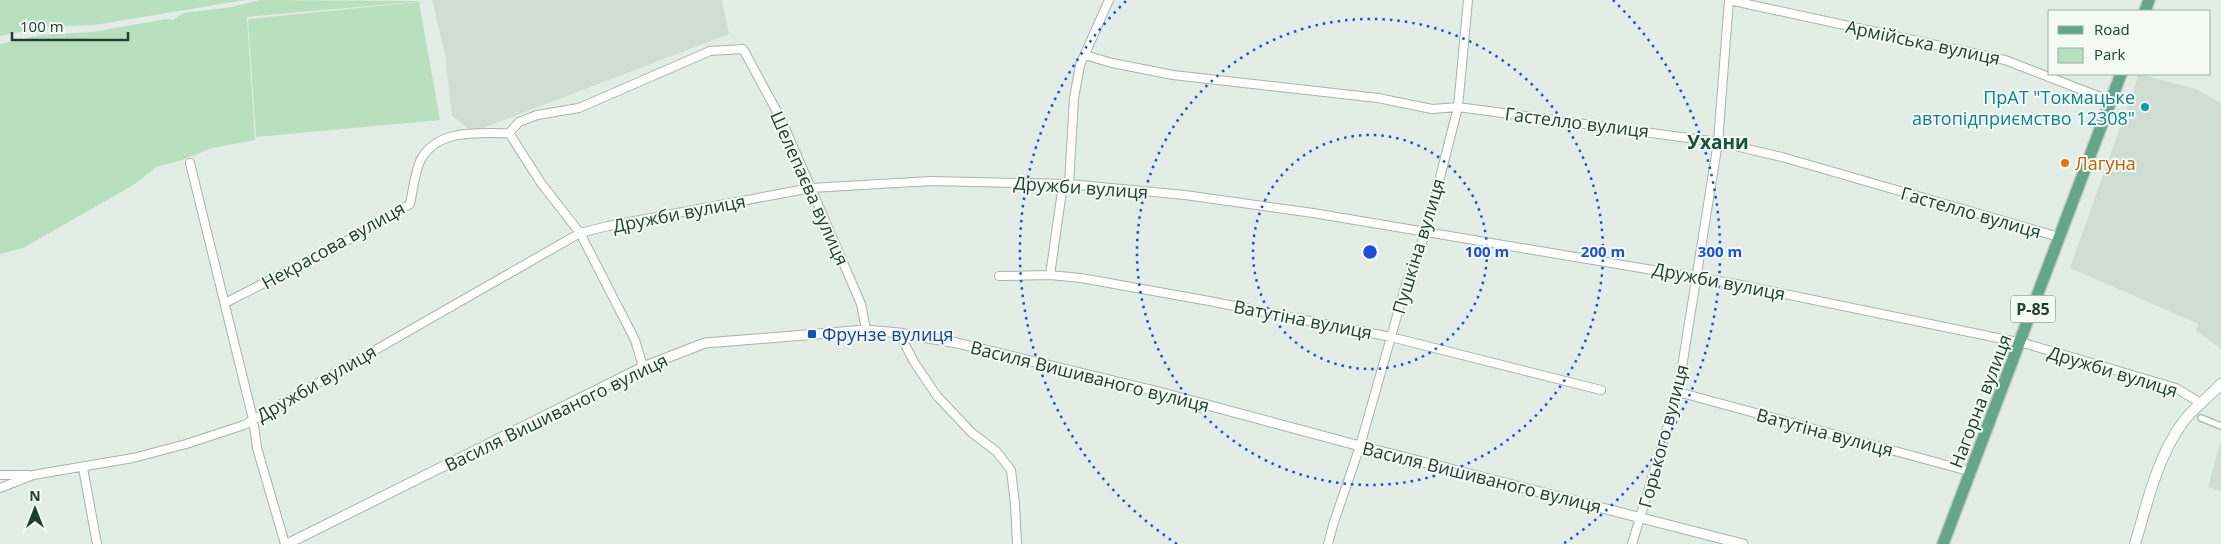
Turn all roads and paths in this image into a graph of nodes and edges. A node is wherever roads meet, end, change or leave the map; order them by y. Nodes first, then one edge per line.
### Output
1 (1109, 0) edge
2 (1468, 0) edge
3 (1729, 0) edge
4 (1085, 55) junction
5 (2121, 75) edge
6 (2111, 100) junction
7 (1458, 107) junction
8 (509, 133) junction
9 (1718, 142) junction
10 (190, 163) dead end
11 (1066, 184) junction
12 (810, 188) junction
13 (1426, 232) junction
14 (580, 233) junction
15 (2059, 237) junction
16 (1050, 275) junction
17 (999, 276) dead end
18 (1698, 276) junction
19 (225, 303) junction
20 (866, 330) junction
21 (899, 333) junction
22 (1391, 337) junction
23 (2020, 342) junction
24 (643, 366) junction
25 (2221, 384) edge
26 (1601, 390) dead end
27 (1678, 392) junction
28 (2202, 404) junction
29 (2201, 418) dead end
30 (252, 419) junction
31 (2221, 426) edge
32 (1360, 446) junction
33 (83, 468) junction
34 (1972, 472) junction
35 (0, 476) edge
36 (33, 476) junction
37 (0, 488) edge
38 (1641, 517) junction
39 (97, 544) edge
40 (286, 544) edge
41 (1018, 544) edge
42 (1328, 544) edge
43 (1632, 544) edge
44 (1743, 544) edge
45 (1943, 544) edge
46 (2135, 544) edge

1 - 4 street
2 - 7 street, Пушкіна вулиця
3 - 6 street, Армійська вулиця
3 - 9 street, Горького вулиця
4 - 7 street, Гастелло вулиця
4 - 11 street
5 - 6 main road, Нагорна вулиця / Р-85
6 - 15 main road, Нагорна вулиця / Р-85
7 - 9 street, Гастелло вулиця
7 - 13 street, Пушкіна вулиця
8 - 12 street, Шелепаєва вулиця
8 - 14 street
8 - 19 street, Некрасова вулиця
9 - 15 street, Гастелло вулиця
9 - 18 street, Горького вулиця
10 - 19 street
11 - 12 street, Дружби вулиця
11 - 13 street, Дружби вулиця
11 - 16 street
12 - 14 street, Дружби вулиця
12 - 20 street, Шелепаєва вулиця
13 - 18 street, Дружби вулиця
13 - 22 street, Пушкіна вулиця
14 - 24 street
14 - 30 street, Дружби вулиця
15 - 23 main road, Нагорна вулиця / Р-85
16 - 17 street, Ватутіна вулиця
16 - 22 street, Ватутіна вулиця
18 - 23 street, Дружби вулиця
18 - 27 street, Горького вулиця
19 - 30 street
20 - 21 street, Василя Вишиваного вулиця
20 - 24 street, Василя Вишиваного вулиця
21 - 32 street, Василя Вишиваного вулиця
21 - 41 street
22 - 26 street, Ватутіна вулиця
22 - 32 street, Пушкіна вулиця
23 - 28 street, Дружби вулиця
23 - 34 main road, Нагорна вулиця / Р-85
24 - 40 street, Василя Вишиваного вулиця
25 - 28 main road
27 - 34 street, Ватутіна вулиця
27 - 38 street, Горького вулиця
28 - 46 main road
29 - 31 street
30 - 33 street, Дружби вулиця
30 - 40 street
32 - 38 street, Василя Вишиваного вулиця
32 - 42 street, Пушкіна вулиця
33 - 36 street, Дружби вулиця
33 - 39 street
34 - 45 main road, Нагорна вулиця / Р-85
35 - 36 street
36 - 37 street, Дружби вулиця
38 - 43 street, Горького вулиця
38 - 44 street, Василя Вишиваного вулиця

